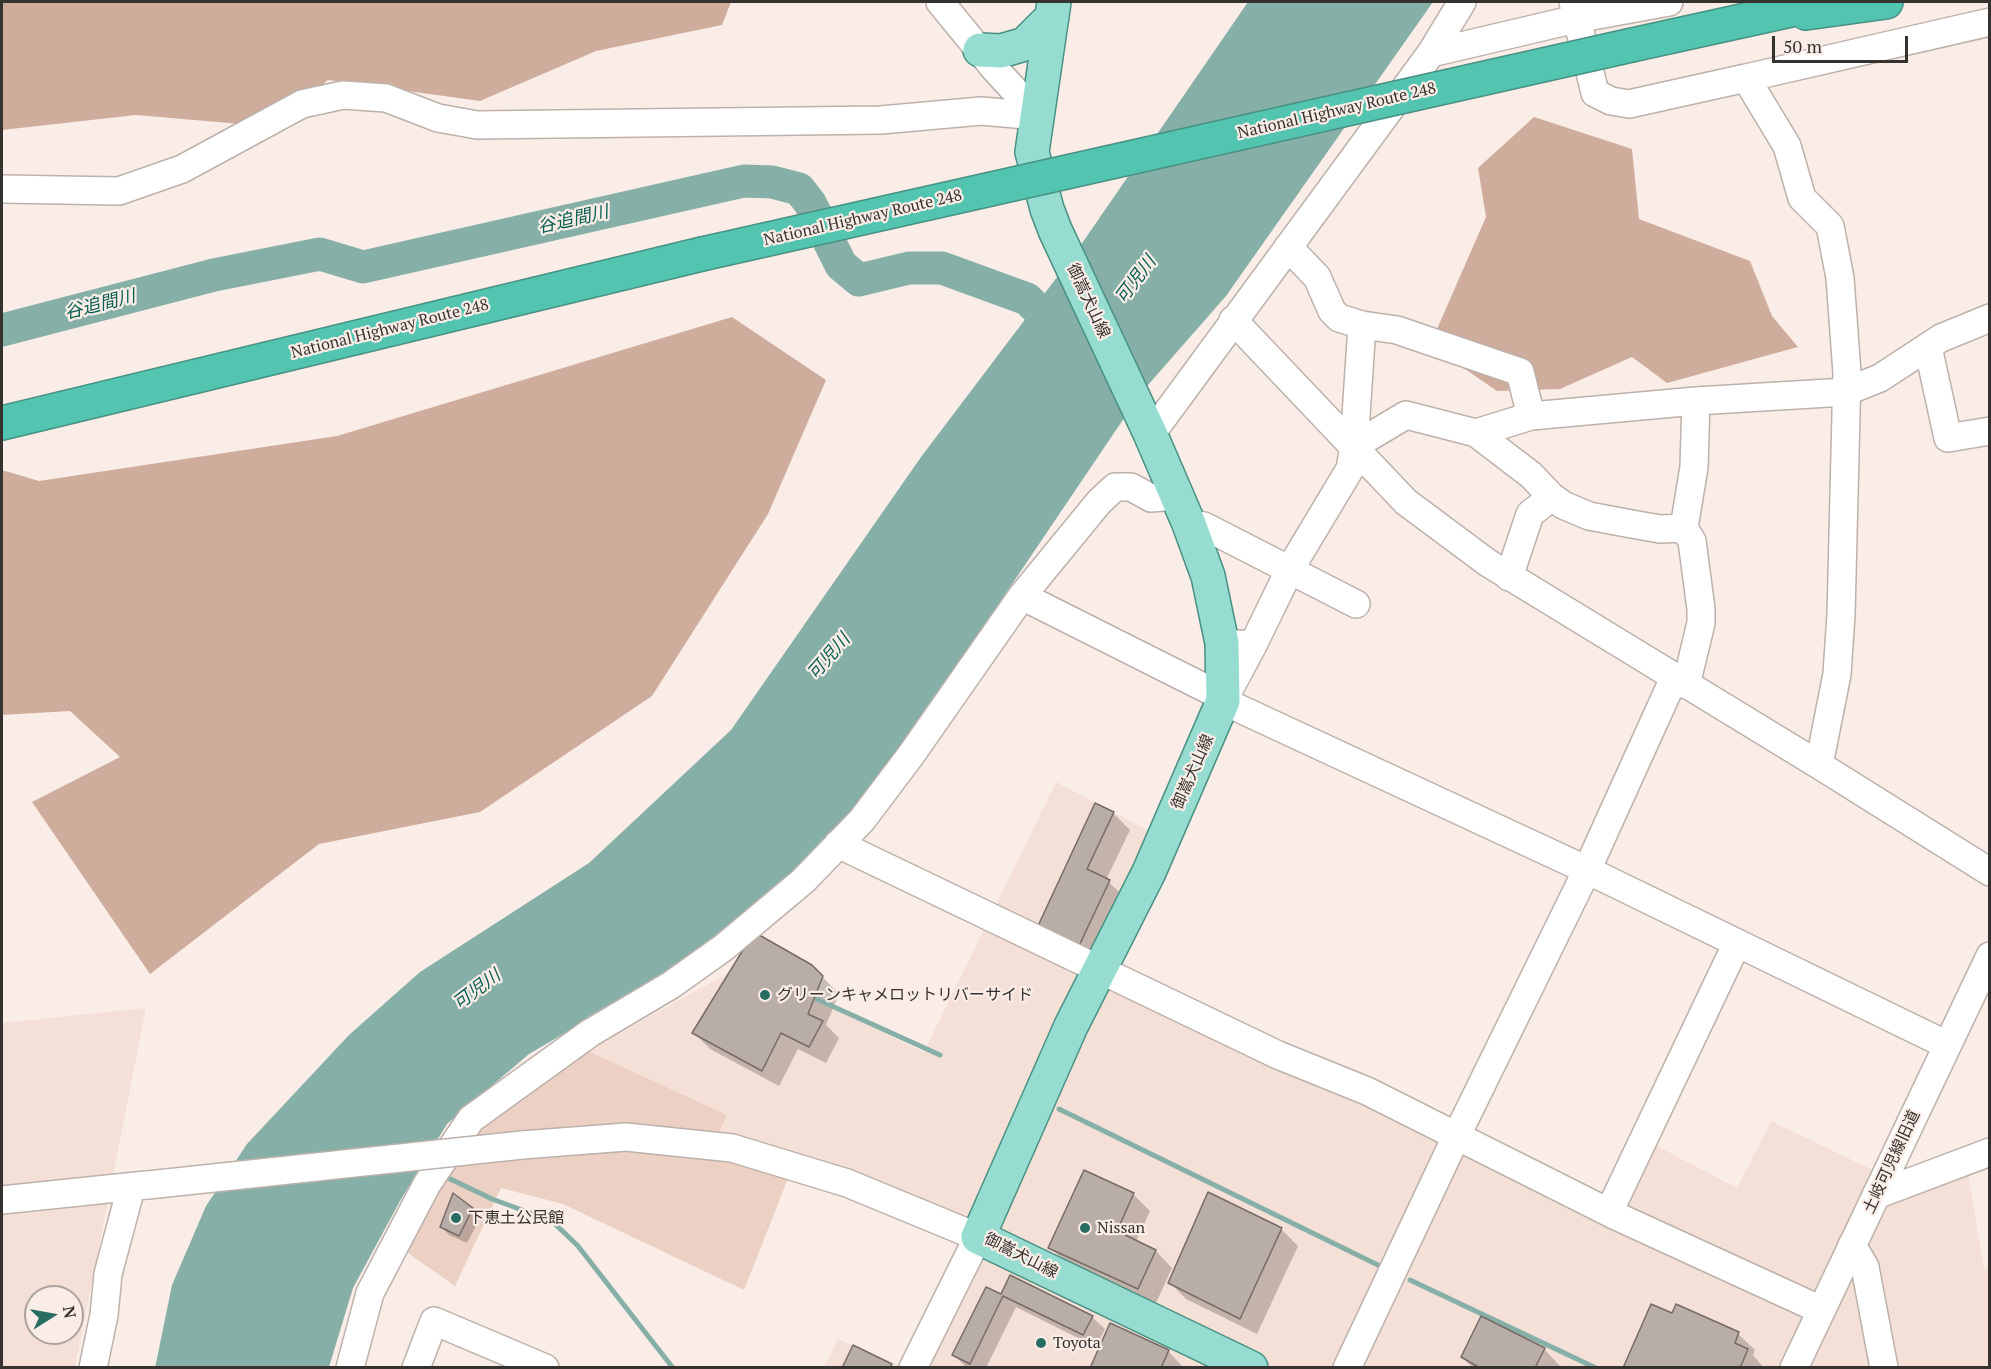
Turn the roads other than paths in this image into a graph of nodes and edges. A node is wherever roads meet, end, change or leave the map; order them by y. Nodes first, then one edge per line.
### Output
1 (940, 2) edge
2 (1462, 2) edge
3 (1669, 2) edge
4 (1828, 2) edge
5 (1886, 2) edge
6 (1053, 9) edge
7 (1575, 10) edge
8 (1989, 22) edge
9 (1727, 24) junction
10 (980, 50) junction
11 (1431, 53) junction
12 (1746, 78) junction
13 (1038, 116) junction
14 (2, 189) edge
15 (1288, 247) junction
16 (1989, 318) edge
17 (1233, 320) junction
18 (1362, 325) junction
19 (1928, 347) junction
20 (1845, 392) junction
21 (1696, 402) junction
22 (1531, 416) junction
23 (2, 423) edge
24 (1149, 431) junction
25 (1989, 431) edge
26 (1476, 433) junction
27 (1354, 446) junction
28 (1552, 497) junction
29 (1183, 510) junction
30 (1684, 528) junction
31 (1290, 569) junction
32 (1509, 577) junction
33 (1022, 596) junction
34 (1356, 604) dead end
35 (1238, 644) junction
36 (1680, 682) junction
37 (1223, 699) junction
38 (1819, 765) junction
39 (838, 844) junction
40 (1587, 870) junction
41 (1989, 872) edge
42 (1737, 943) junction
43 (1989, 956) edge
44 (1098, 970) junction
45 (1947, 1045) junction
46 (1456, 1137) junction
47 (1989, 1152) edge
48 (139, 1186) junction
49 (1875, 1195) junction
50 (2, 1200) edge
51 (1609, 1212) junction
52 (978, 1238) junction
53 (1852, 1245) junction
54 (1821, 1310) junction
55 (93, 1368) edge
56 (350, 1368) edge
57 (416, 1368) edge
58 (545, 1368) edge
59 (913, 1368) edge
60 (1251, 1368) edge
61 (1347, 1368) edge
62 (1794, 1368) edge
63 (1884, 1368) edge

1 - 10 street
2 - 11 street
3 - 7 street
4 - 9 highway, National Highway Route 248
5 - 9 highway, National Highway Route 248
6 - 10 main road
6 - 13 main road, 御嵩犬山線
7 - 11 street
7 - 12 street
8 - 12 street
9 - 23 highway, National Highway Route 248, bridge
10 - 13 street
11 - 15 street
12 - 20 street
13 - 14 street
13 - 24 main road, 御嵩犬山線
15 - 17 street
15 - 18 street
16 - 19 street
17 - 24 street
17 - 27 street
18 - 22 street
18 - 27 street
19 - 20 street
19 - 25 street
20 - 21 street
20 - 38 street
21 - 22 street
21 - 30 street
22 - 26 street
24 - 29 main road, 御嵩犬山線
26 - 27 street
26 - 28 street
27 - 31 street
27 - 32 street
28 - 30 street
28 - 32 street
29 - 31 street
29 - 33 street
29 - 35 main road, 御嵩犬山線
30 - 36 street
31 - 34 street
31 - 35 street
32 - 36 street
33 - 37 street
33 - 39 street
35 - 37 main road, 御嵩犬山線
36 - 38 street
36 - 40 street
37 - 40 street
37 - 44 main road, 御嵩犬山線
38 - 41 street
39 - 44 street
39 - 56 street
40 - 42 street
40 - 46 street
42 - 45 street
42 - 51 street
43 - 45 street, 土岐可児線旧道
44 - 46 street
44 - 52 main road, 御嵩犬山線
45 - 49 street, 土岐可児線旧道
46 - 51 street
46 - 61 street
47 - 49 street
48 - 50 street
48 - 52 street, bridge
48 - 55 street
49 - 53 street, 土岐可児線旧道
51 - 54 street
52 - 59 street
52 - 60 main road, 御嵩犬山線
53 - 54 street, 土岐可児線旧道
53 - 63 street
54 - 62 street, 土岐可児線旧道
57 - 58 street

